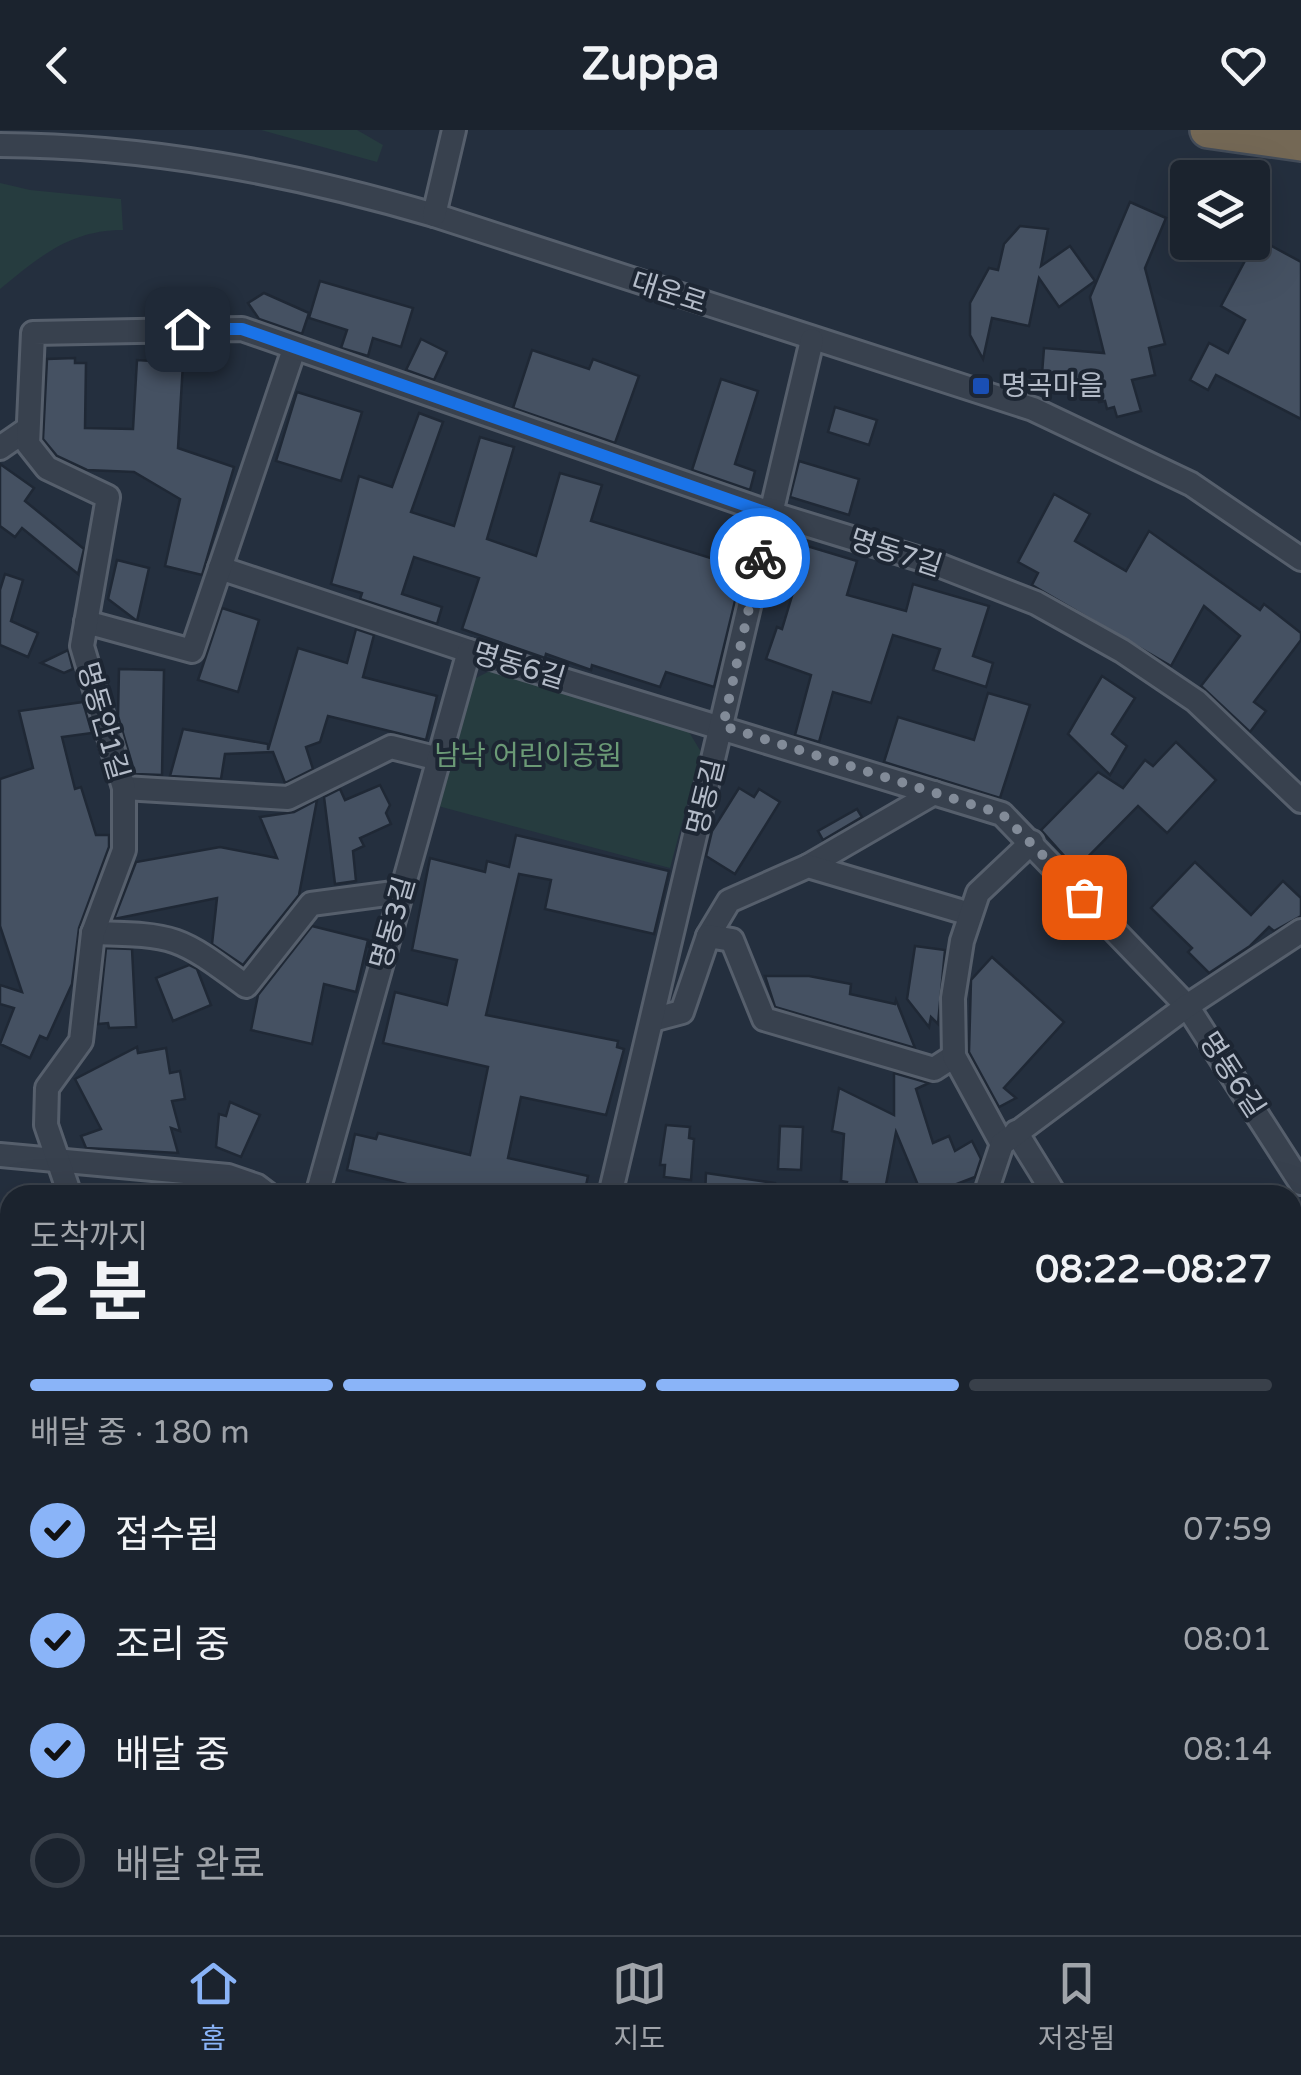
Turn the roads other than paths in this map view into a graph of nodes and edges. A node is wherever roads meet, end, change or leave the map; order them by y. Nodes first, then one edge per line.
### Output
1 (454, 130) edge
2 (1208, 130) edge
3 (1301, 143) edge
4 (0, 144) edge
5 (434, 215) junction
6 (812, 340) junction
7 (294, 348) junction
8 (26, 430) junction
9 (0, 448) edge
10 (770, 514) junction
11 (1301, 558) edge
12 (220, 568) junction
13 (86, 622) junction
14 (469, 651) junction
15 (723, 726) junction
16 (439, 759) junction
17 (124, 788) junction
18 (934, 792) junction
19 (1301, 801) edge
20 (1032, 842) junction
21 (808, 866) junction
22 (402, 892) junction
23 (970, 914) junction
24 (1301, 931) edge
25 (93, 933) junction
26 (708, 936) junction
27 (1188, 1006) junction
28 (652, 1020) junction
29 (954, 1056) junction
30 (1009, 1138) junction
31 (0, 1155) edge
32 (59, 1161) junction
33 (1301, 1182) edge
34 (67, 1185) edge
35 (254, 1185) edge
36 (320, 1185) edge
37 (612, 1185) edge
38 (989, 1185) edge
39 (1048, 1185) edge

1 - 5 street
2 - 3 highway
4 - 5 street, 대운로
5 - 6 street, 대운로
6 - 10 street, 명동길
6 - 11 street, 대운로
7 - 8 street, 명동7길
7 - 10 street, 명동7길
7 - 12 street
8 - 9 street
8 - 13 street, 명동안1길
10 - 15 street, 명동길
10 - 19 street, 명동7길
12 - 13 street
12 - 14 street, 명동6길
13 - 17 street, 명동안1길
14 - 15 street, 명동6길
14 - 16 street, 명동3길
15 - 18 street, 명동6길
15 - 28 street, 명동길
16 - 17 street
16 - 22 street, 명동3길
17 - 25 street, 명동안1길
18 - 20 street, 명동6길
18 - 21 street
20 - 23 street
20 - 27 street, 명동6길
21 - 23 street
21 - 26 street
22 - 25 street
22 - 36 street, 명동3길
23 - 29 street
24 - 27 street
25 - 32 street, 명동안1길
26 - 28 street
26 - 29 street
27 - 30 street
27 - 33 street, 명동6길
28 - 37 street, 명동길
29 - 30 street
30 - 38 street
30 - 39 street
31 - 32 street
32 - 34 street, 명동안1길
32 - 35 street

